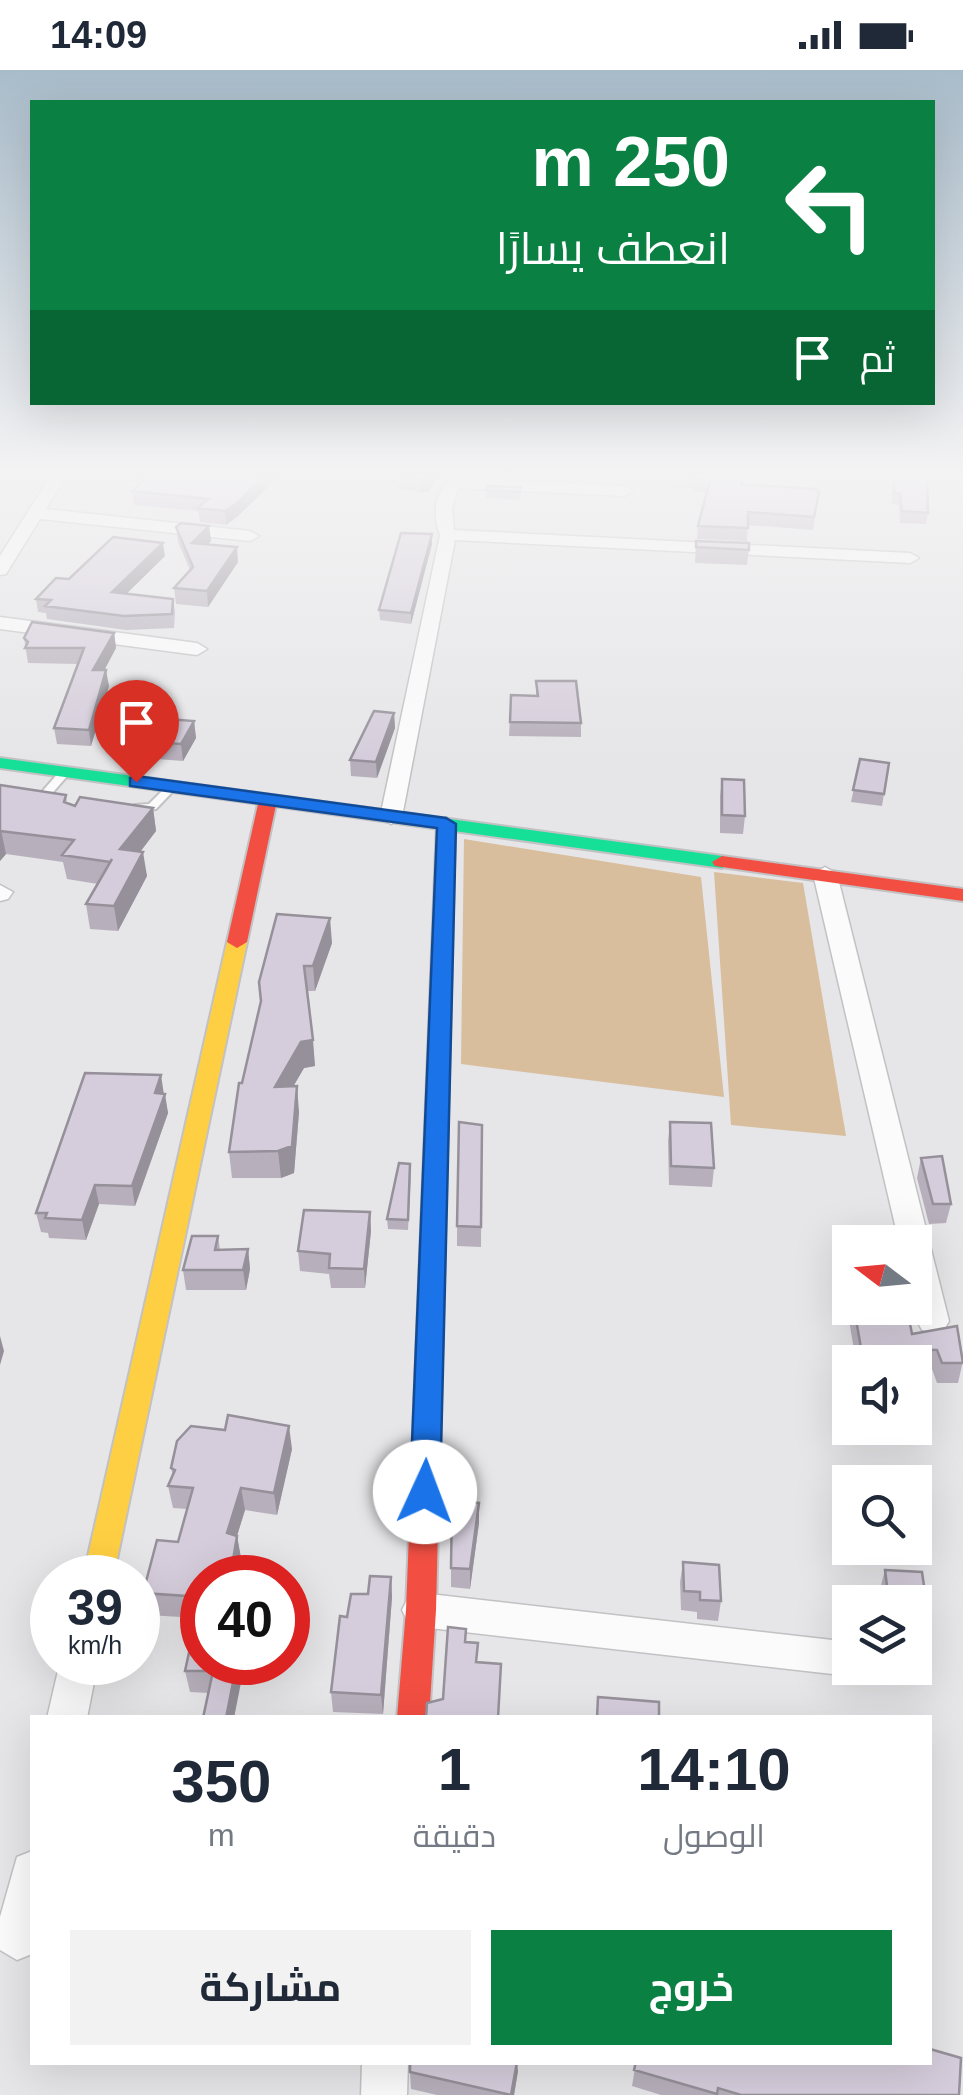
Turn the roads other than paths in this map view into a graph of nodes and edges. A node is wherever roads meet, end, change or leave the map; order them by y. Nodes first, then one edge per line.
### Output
1 (441, 570) edge
2 (0, 623) edge
3 (197, 649) dead end
4 (0, 763) edge
5 (66, 772) junction
6 (172, 787) junction
7 (29, 794) edge
8 (44, 796) junction
9 (64, 799) edge
10 (268, 800) junction
11 (123, 807) edge
12 (391, 816) junction
13 (446, 824) junction
14 (825, 874) junction
15 (963, 894) edge
16 (910, 1225) edge
17 (932, 1313) edge
18 (934, 1321) dead end
19 (103, 1555) edge
20 (421, 1610) junction
21 (832, 1656) edge
22 (74, 1685) edge
23 (68, 1715) edge
24 (413, 1715) edge
25 (30, 1881) edge
26 (18, 1938) dead end
27 (385, 2065) edge
28 (384, 2095) edge

1 - 12 street
2 - 3 street
4 - 5 street
5 - 6 street
5 - 8 lane
6 - 10 street
6 - 11 lane
7 - 8 lane
8 - 9 lane
10 - 12 street
10 - 19 street
12 - 13 street
13 - 14 street
13 - 20 street
14 - 15 street
14 - 16 street
17 - 18 street
20 - 21 street
20 - 24 street
22 - 23 street
25 - 26 street
27 - 28 street

